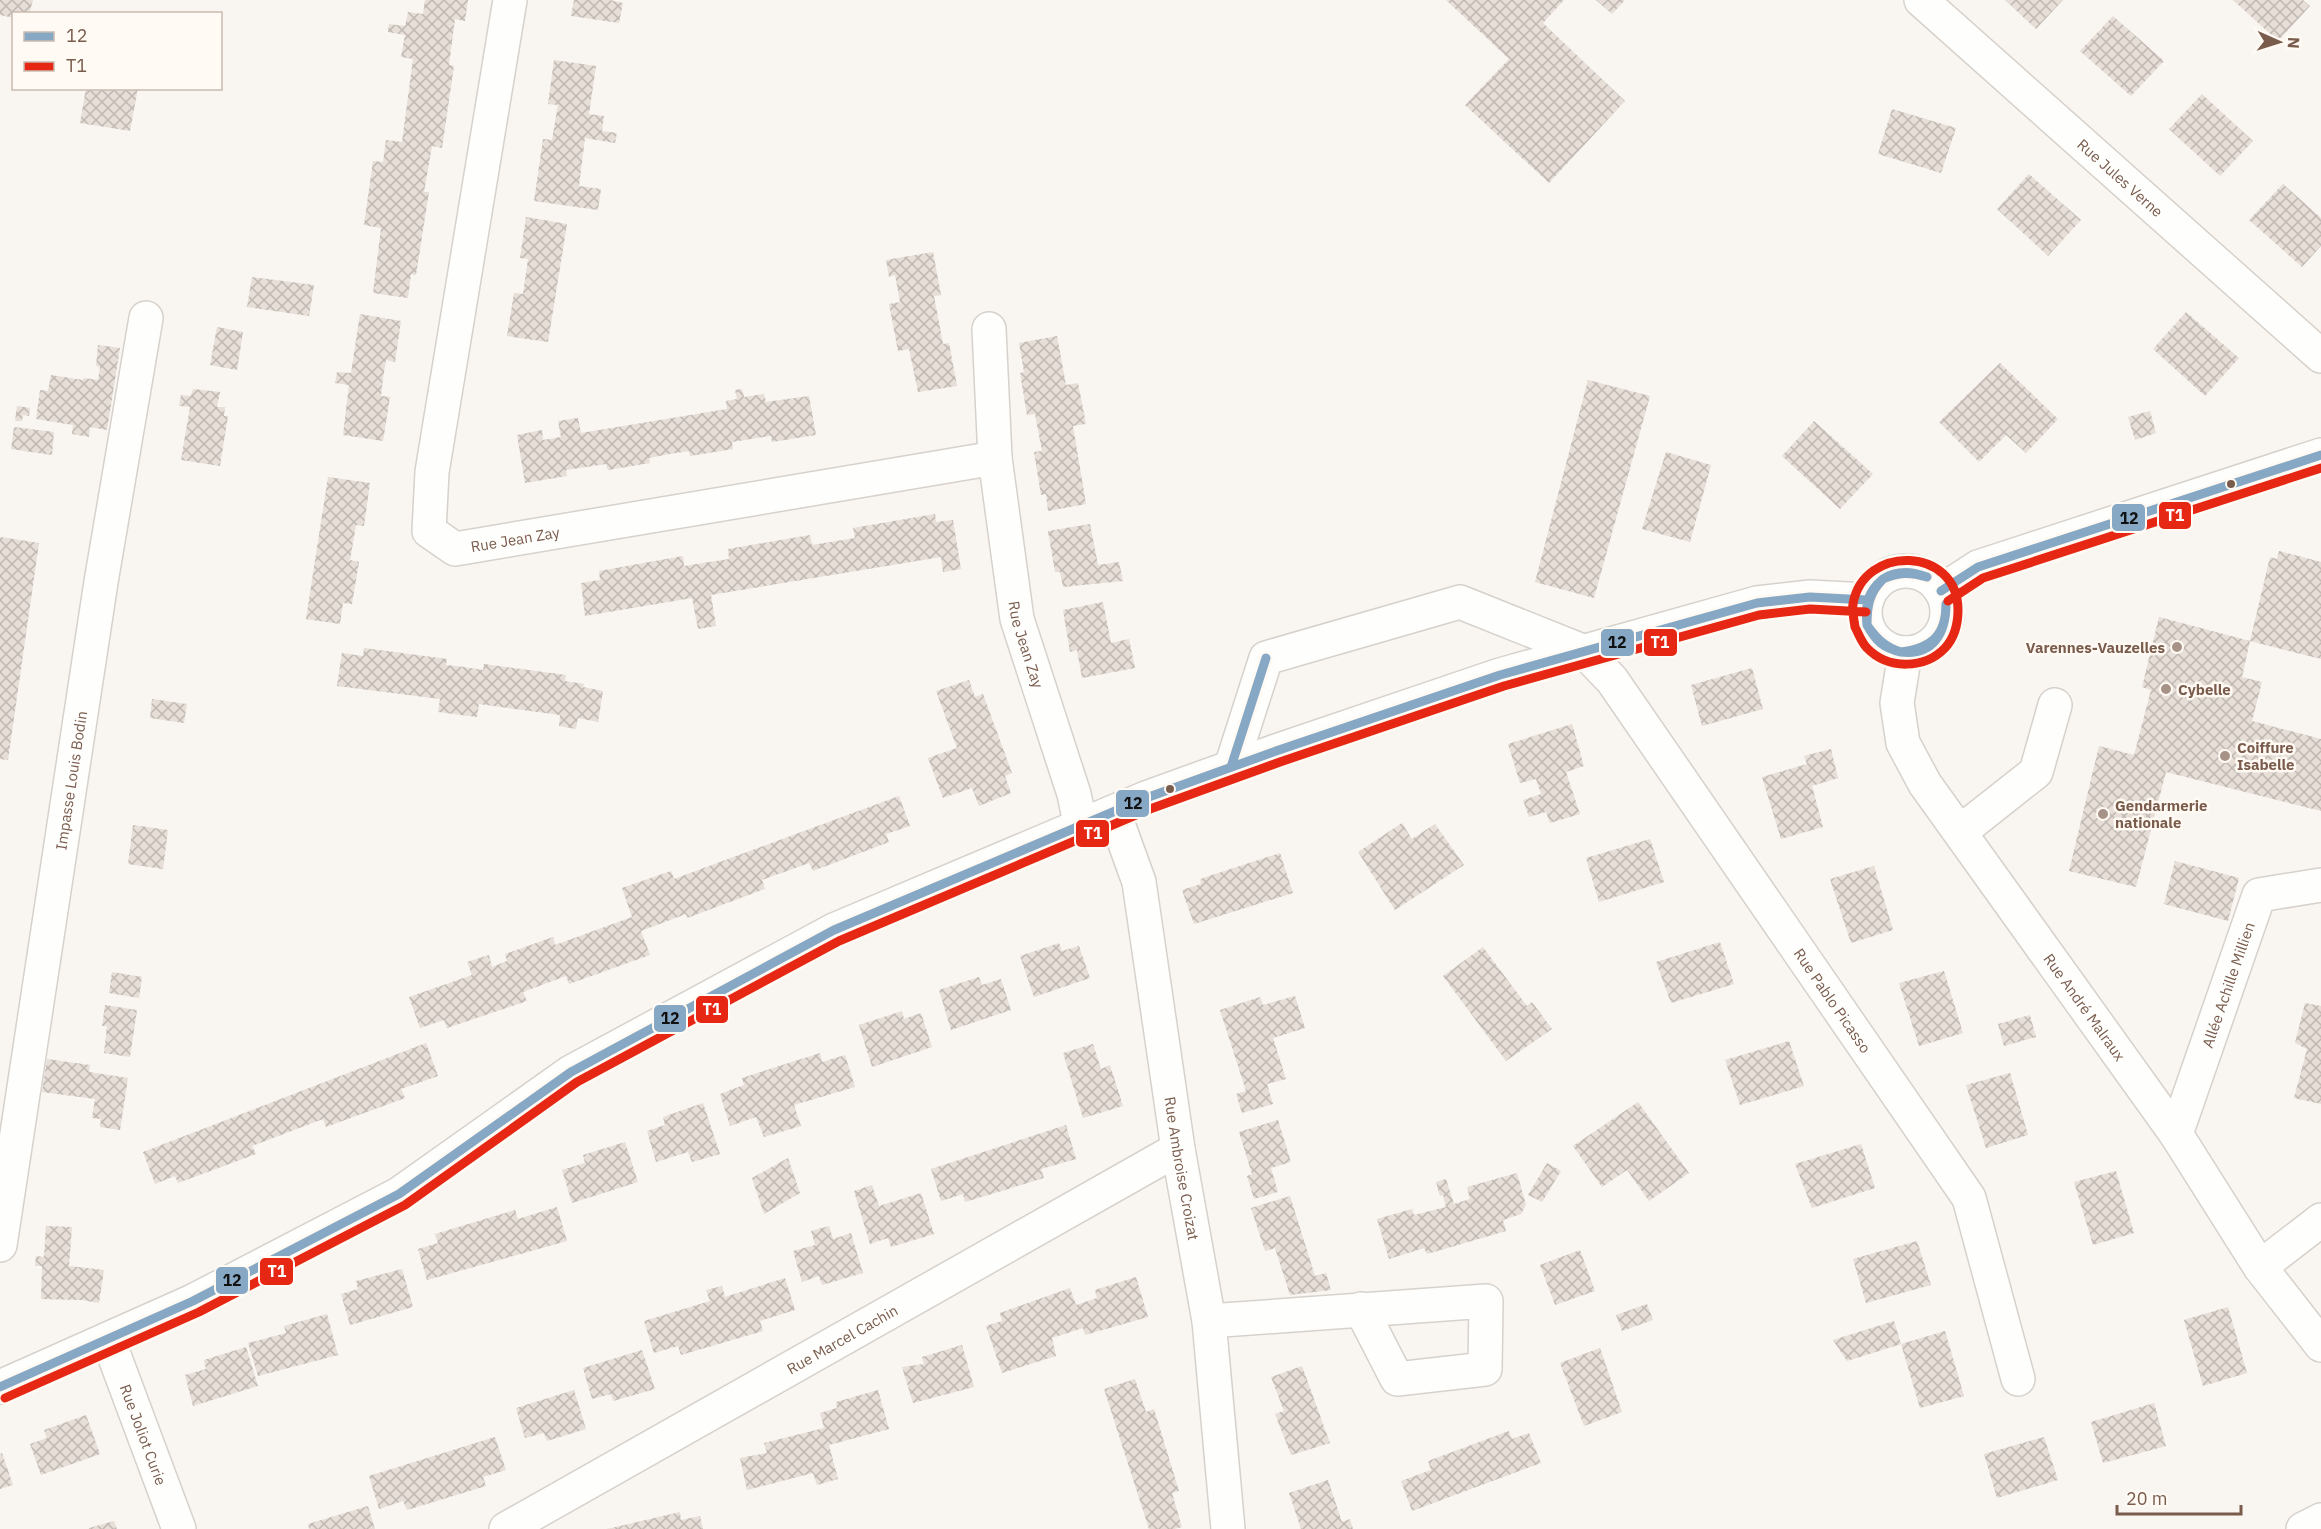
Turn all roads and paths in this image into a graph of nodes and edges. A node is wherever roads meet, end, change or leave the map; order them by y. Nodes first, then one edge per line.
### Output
1 (510, 0) edge
2 (1921, 0) edge
3 (146, 318) dead end
4 (988, 329) dead end
5 (2321, 356) edge
6 (2321, 455) edge
7 (995, 458) junction
8 (1941, 591) junction
9 (1867, 600) junction
10 (1585, 652) junction
11 (1905, 653) junction
12 (2055, 705) dead end
13 (1231, 767) junction
14 (1114, 813) junction
15 (1081, 827) junction
16 (1960, 832) junction
17 (2321, 885) edge
18 (2176, 1134) junction
19 (1178, 1149) junction
20 (2321, 1220) edge
21 (0, 1245) edge
22 (2260, 1267) junction
23 (1361, 1309) dead end
24 (1209, 1322) junction
25 (108, 1339) junction
26 (2321, 1345) edge
27 (2018, 1379) dead end
28 (0, 1387) edge
29 (2321, 1520) edge
30 (179, 1529) edge
31 (506, 1529) edge
32 (1228, 1529) edge
33 (2303, 1529) edge

1 - 7 street, Rue Jean Zay
2 - 5 street, Rue Jules Verne
3 - 21 street, Impasse Louis Bodin
4 - 7 street, Rue Jean Zay
6 - 8 street
7 - 15 street, Rue Jean Zay
8 - 9 street
8 - 11 street
9 - 10 street
9 - 11 street
10 - 13 street
10 - 13 street
10 - 27 street, Rue Pablo Picasso
11 - 16 street, Rue André Malraux
12 - 16 street
13 - 14 street
14 - 15 street
14 - 19 street, Rue Ambroise Croizat
15 - 25 street
16 - 18 street, Rue André Malraux
17 - 18 street, Allée Achille Millien
18 - 22 street, Rue André Malraux
19 - 24 street, Rue Ambroise Croizat
19 - 31 street, Rue Marcel Cachin
20 - 22 street
22 - 26 street, Rue André Malraux
23 - 24 street
24 - 32 street, Rue Ambroise Croizat
25 - 28 street
25 - 30 street, Rue Joliot Curie
29 - 33 street

